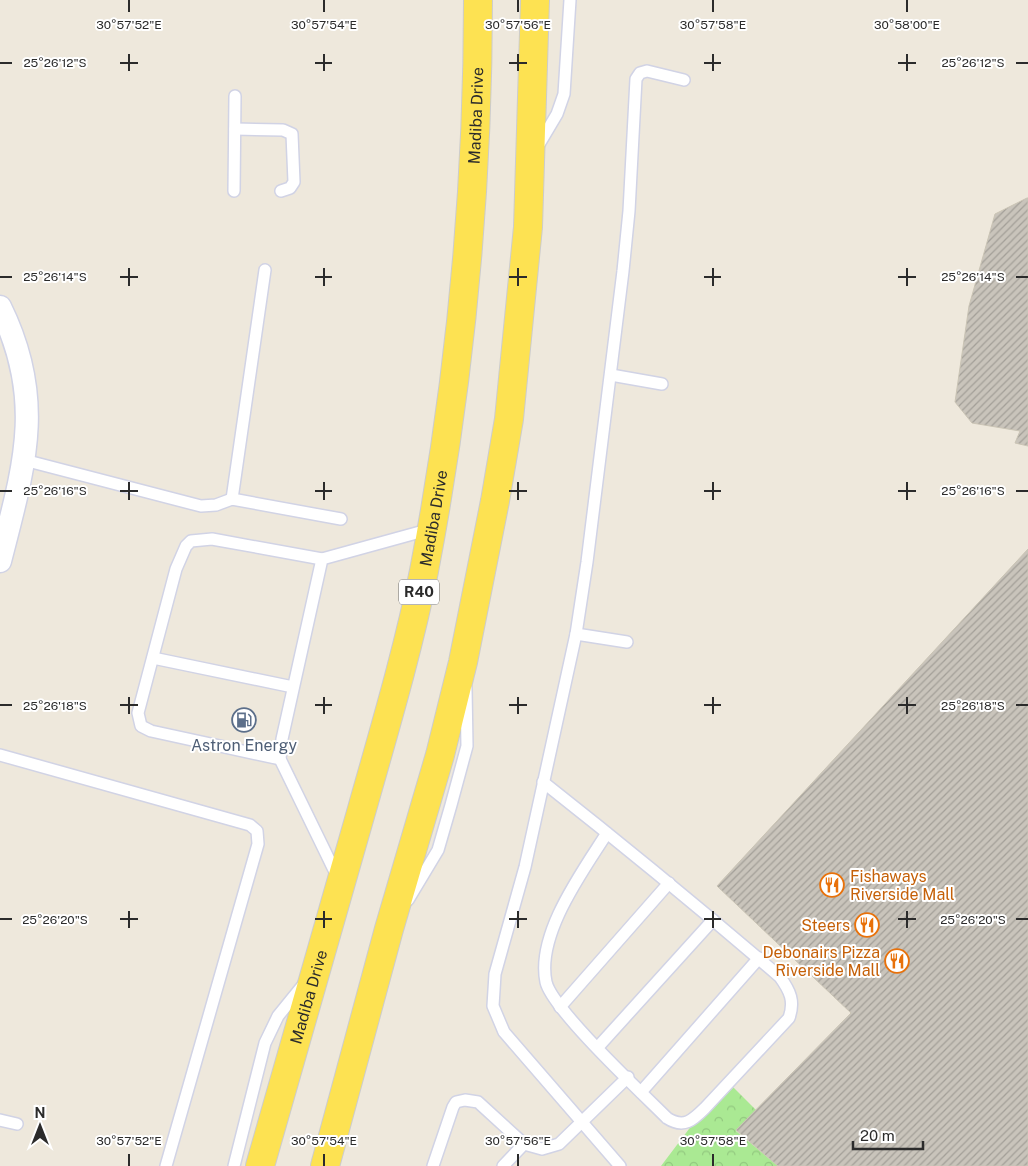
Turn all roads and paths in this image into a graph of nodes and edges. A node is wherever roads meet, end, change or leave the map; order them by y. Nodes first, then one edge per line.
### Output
1 (478, 0) edge
2 (535, 0) edge
3 (570, 0) edge
4 (684, 80) dead end
5 (236, 96) dead end
6 (235, 129) junction
7 (531, 158) junction
8 (234, 191) dead end
9 (281, 191) dead end
10 (265, 270) dead end
11 (0, 307) edge
12 (611, 375) junction
13 (662, 384) dead end
14 (24, 460) junction
15 (232, 499) junction
16 (7, 515) edge
17 (341, 519) dead end
18 (431, 529) junction
19 (322, 559) junction
20 (0, 561) edge
21 (576, 634) junction
22 (627, 642) dead end
23 (153, 658) junction
24 (293, 687) junction
25 (0, 755) edge
26 (280, 759) junction
27 (543, 782) junction
28 (607, 833) junction
29 (669, 883) junction
30 (340, 884) junction
31 (713, 920) junction
32 (758, 958) junction
33 (315, 971) junction
34 (560, 1007) junction
35 (598, 1047) junction
36 (628, 1077) junction
37 (641, 1092) junction
38 (0, 1120) edge
39 (581, 1121) junction
40 (17, 1124) dead end
41 (524, 1144) junction
42 (166, 1166) edge
43 (234, 1166) edge
44 (260, 1166) edge
45 (325, 1166) edge
46 (433, 1166) edge
47 (503, 1166) edge
48 (620, 1166) edge

1 - 18 main road, Madiba Drive / R40
2 - 7 main road
3 - 7 lane
4 - 12 lane
5 - 6 lane
6 - 8 lane
6 - 9 lane
7 - 45 main road
10 - 15 lane
11 - 14 street
12 - 13 lane
12 - 21 lane
14 - 15 lane
14 - 16 street
15 - 17 lane
16 - 20 street
18 - 19 lane
18 - 30 main road, Madiba Drive / R40
19 - 23 lane
19 - 24 lane
21 - 22 lane
21 - 27 lane
23 - 24 lane
23 - 26 lane
24 - 26 lane
25 - 42 lane
26 - 30 lane
27 - 28 lane
27 - 39 lane
28 - 29 lane
28 - 34 lane
29 - 31 lane
29 - 34 lane
30 - 33 main road, Madiba Drive / R40
31 - 32 lane
31 - 35 lane
32 - 37 lane
32 - 37 lane
33 - 43 lane
33 - 44 main road, Madiba Drive / R40
34 - 35 lane
35 - 36 lane
36 - 37 lane
36 - 39 lane
38 - 40 lane
39 - 41 lane
39 - 48 lane
41 - 46 lane
41 - 47 lane

